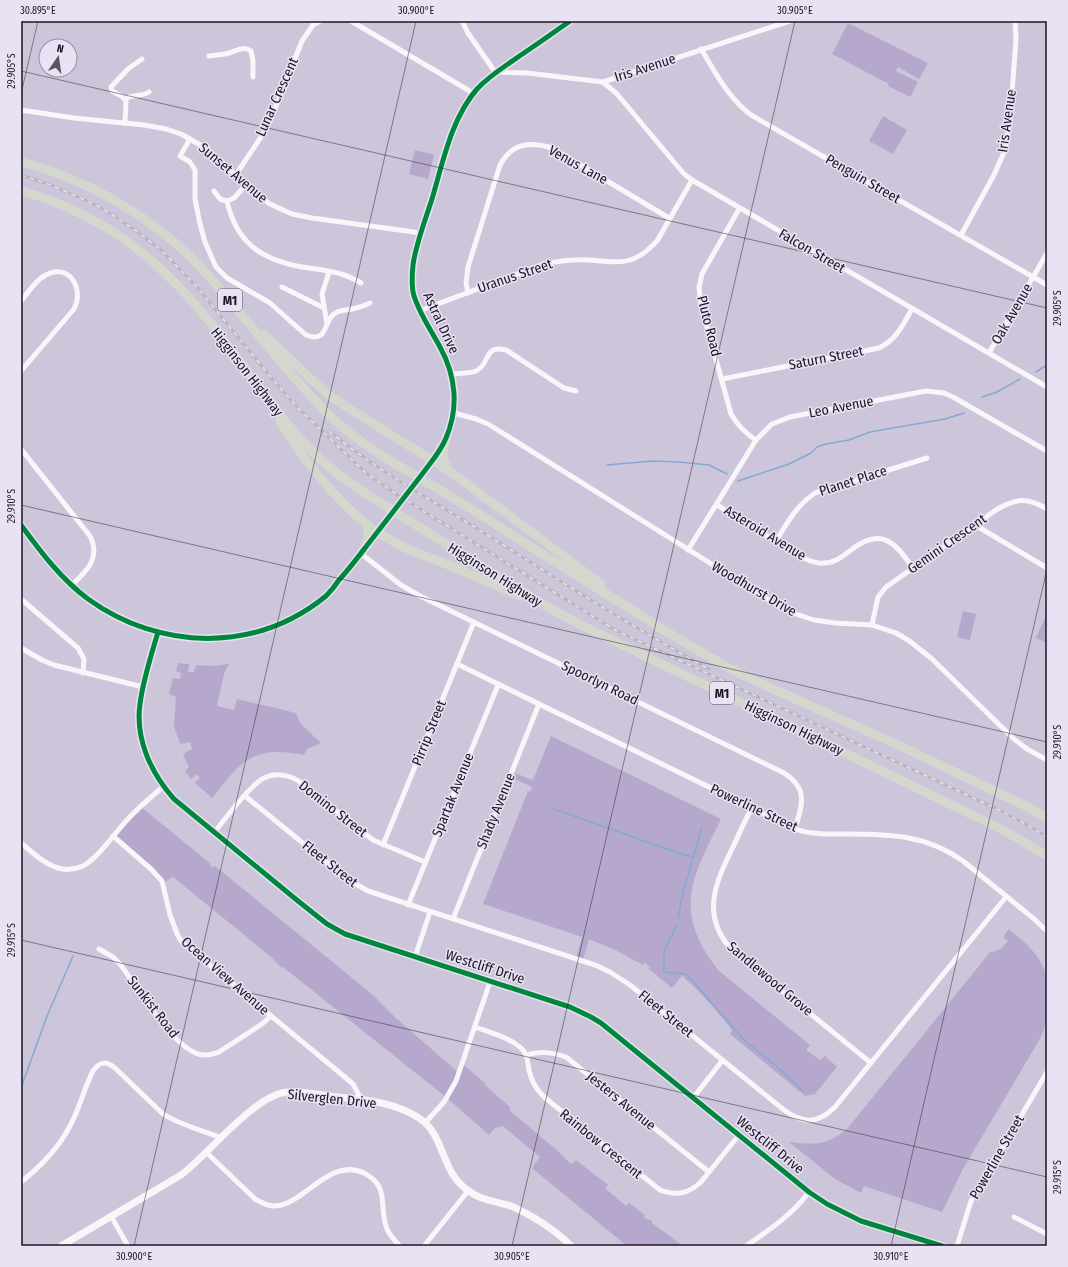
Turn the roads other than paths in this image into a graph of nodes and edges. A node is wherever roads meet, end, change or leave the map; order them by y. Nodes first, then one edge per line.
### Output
1 (320, 21) edge
2 (351, 21) edge
3 (463, 21) edge
4 (570, 21) edge
5 (790, 21) edge
6 (1015, 21) edge
7 (701, 49) junction
8 (209, 56) dead end
9 (142, 59) dead end
10 (495, 72) junction
11 (253, 78) dead end
12 (604, 82) junction
13 (149, 92) dead end
14 (473, 93) junction
15 (125, 99) junction
16 (21, 110) edge
17 (125, 123) junction
18 (190, 139) junction
19 (21, 162) edge
20 (235, 176) junction
21 (692, 180) junction
22 (246, 185) junction
23 (21, 191) edge
24 (214, 191) dead end
25 (226, 201) junction
26 (739, 209) junction
27 (669, 218) junction
28 (421, 233) junction
29 (961, 235) junction
30 (1047, 253) edge
31 (329, 272) junction
32 (1033, 277) junction
33 (214, 282) junction
34 (361, 282) dead end
35 (1047, 285) edge
36 (282, 287) dead end
37 (468, 292) junction
38 (21, 301) edge
39 (370, 303) dead end
40 (324, 308) junction
41 (912, 309) junction
42 (419, 311) junction
43 (328, 324) junction
44 (989, 353) junction
45 (21, 371) edge
46 (451, 374) junction
47 (722, 379) junction
48 (1047, 387) edge
49 (260, 389) junction
50 (576, 391) dead end
51 (454, 413) junction
52 (446, 438) junction
53 (756, 440) junction
54 (21, 449) edge
55 (1047, 451) edge
56 (927, 458) dead end
57 (433, 460) junction
58 (448, 470) junction
59 (717, 504) junction
60 (1047, 509) edge
61 (366, 524) junction
62 (21, 525) edge
63 (975, 525) junction
64 (378, 533) junction
65 (776, 541) junction
66 (688, 550) junction
67 (363, 555) junction
68 (913, 568) junction
69 (1047, 568) edge
70 (72, 585) junction
71 (333, 589) junction
72 (21, 599) edge
73 (647, 619) junction
74 (474, 622) junction
75 (575, 622) junction
76 (872, 625) junction
77 (158, 632) junction
78 (21, 648) edge
79 (457, 664) junction
80 (83, 673) junction
81 (498, 685) junction
82 (143, 687) junction
83 (539, 704) junction
84 (1047, 760) edge
85 (163, 787) junction
86 (245, 796) junction
87 (752, 808) junction
88 (1047, 818) edge
89 (795, 829) junction
90 (214, 833) junction
91 (113, 836) junction
92 (21, 843) edge
93 (383, 845) junction
94 (1047, 856) edge
95 (425, 862) junction
96 (1006, 897) junction
97 (408, 905) junction
98 (430, 912) junction
99 (452, 919) junction
100 (1047, 931) edge
101 (99, 949) dead end
102 (415, 957) junction
103 (490, 982) junction
104 (271, 1016) junction
105 (475, 1027) junction
106 (526, 1055) junction
107 (722, 1061) junction
108 (871, 1063) junction
109 (1047, 1072) edge
110 (693, 1098) junction
111 (361, 1099) junction
112 (425, 1123) junction
113 (739, 1135) junction
114 (222, 1138) junction
115 (207, 1153) junction
116 (709, 1172) junction
117 (21, 1182) edge
118 (468, 1191) junction
119 (809, 1192) junction
120 (112, 1216) junction
121 (1014, 1217) dead end
122 (1047, 1234) edge
123 (920, 1243) edge
124 (61, 1246) edge
125 (128, 1246) edge
126 (400, 1246) edge
127 (424, 1246) edge
128 (571, 1246) edge
129 (746, 1246) edge
130 (942, 1246) edge
131 (957, 1246) edge

1 - 20 street, Lunar Crescent
2 - 14 street
3 - 10 street
4 - 10 street, Astral Drive
5 - 7 street, Iris Avenue
6 - 29 street, Iris Avenue
7 - 12 street, Iris Avenue
7 - 29 street, Penguin Street
8 - 11 street
9 - 15 street
10 - 12 street, Iris Avenue
10 - 14 street, Astral Drive
12 - 21 street, Falcon Street
13 - 15 street
14 - 28 street, Astral Drive
15 - 17 street
16 - 17 street, Sunset Avenue
17 - 18 street, Sunset Avenue
18 - 20 street, Sunset Avenue
18 - 43 street
19 - 33 highway, Higginson Highway / M1
20 - 22 street, Sunset Avenue
21 - 26 street, Falcon Street
21 - 27 street, Uranus Street
22 - 25 street
22 - 28 street, Sunset Avenue
23 - 49 highway, Higginson Highway / M1
24 - 25 street
25 - 31 street
26 - 41 street, Falcon Street
26 - 47 street, Pluto Road
27 - 37 street, Uranus Street
27 - 37 street, Venus Lane
28 - 42 street, Astral Drive
29 - 32 street, Penguin Street
30 - 32 street, Oak Avenue
31 - 34 street
31 - 40 street
32 - 35 street, Penguin Street
32 - 44 street, Oak Avenue
33 - 57 highway
33 - 73 highway, Higginson Highway / M1
36 - 40 street
37 - 42 street, Uranus Street
38 - 45 street
39 - 43 street
40 - 43 street
41 - 44 street, Falcon Street
41 - 47 street, Saturn Street
42 - 46 street, Astral Drive
44 - 48 street, Falcon Street
46 - 50 street
46 - 51 street, Astral Drive
47 - 53 street, Pluto Road
49 - 61 highway
49 - 75 highway, Higginson Highway / M1
51 - 52 street, Astral Drive
51 - 66 street, Woodhurst Drive
52 - 57 street, Astral Drive
52 - 58 highway
53 - 55 street, Leo Avenue
53 - 59 street, Leo Avenue
54 - 70 street
56 - 65 street, Planet Place
57 - 58 highway
57 - 64 street, Astral Drive
58 - 73 highway
59 - 65 street, Asteroid Avenue
59 - 66 street, Leo Avenue
60 - 63 street, Gemini Crescent
61 - 64 highway
61 - 67 highway
62 - 70 street
63 - 68 street, Gemini Crescent
63 - 69 street
64 - 67 street, Astral Drive
64 - 75 highway
65 - 68 street, Asteroid Avenue
66 - 76 street, Woodhurst Drive
67 - 71 street
67 - 71 street
67 - 74 street, Spoorlyn Road
68 - 76 street, Gemini Crescent
70 - 77 street
71 - 77 street
72 - 80 street
73 - 88 highway, Higginson Highway / M1
74 - 79 street, Pirrip Street
74 - 89 street, Spoorlyn Road
75 - 94 highway, Higginson Highway / M1
76 - 84 street, Woodhurst Drive
77 - 82 street, Westcliff Drive
78 - 80 street
79 - 81 street, Powerline Street
79 - 93 street, Pirrip Street
80 - 82 street
81 - 83 street, Powerline Street
81 - 95 street, Spartak Avenue
82 - 85 street, Westcliff Drive
83 - 87 street, Powerline Street
83 - 99 street, Shady Avenue
85 - 90 street, Westcliff Drive
85 - 91 street
86 - 90 street, Domino Street
86 - 93 street, Domino Street
86 - 97 street, Fleet Street
87 - 89 street, Powerline Street
87 - 108 street, Sandlewood Grove
89 - 96 street, Powerline Street
90 - 102 street, Westcliff Drive
91 - 92 street
91 - 104 street, Ocean View Avenue
93 - 95 street, Domino Street
95 - 97 street, Spartak Avenue
96 - 100 street, Powerline Street
96 - 108 street, Fleet Street
97 - 98 street, Fleet Street
98 - 99 street, Fleet Street
98 - 102 street
99 - 107 street, Fleet Street
101 - 104 street, Sunkist Road
102 - 103 street, Westcliff Drive
103 - 105 street
103 - 110 street, Westcliff Drive
104 - 111 street, Ocean View Avenue
105 - 106 street
105 - 112 street
106 - 116 street, Jesters Avenue
106 - 116 street, Rainbow Crescent
107 - 108 street, Fleet Street
107 - 110 street
109 - 131 street, Powerline Street
110 - 113 street, Westcliff Drive
111 - 112 street, Silverglen Drive
111 - 114 street, Silverglen Drive
112 - 118 street, Silverglen Drive
113 - 116 street, Rainbow Crescent
113 - 119 street, Westcliff Drive
114 - 115 street, Silverglen Drive
114 - 117 street
115 - 120 street, Silverglen Drive
115 - 126 street
118 - 127 street
118 - 128 street, Silverglen Drive
119 - 123 street, Westcliff Drive
119 - 129 street
120 - 124 street, Silverglen Drive
120 - 125 street
121 - 122 street
123 - 130 street, Westcliff Drive

